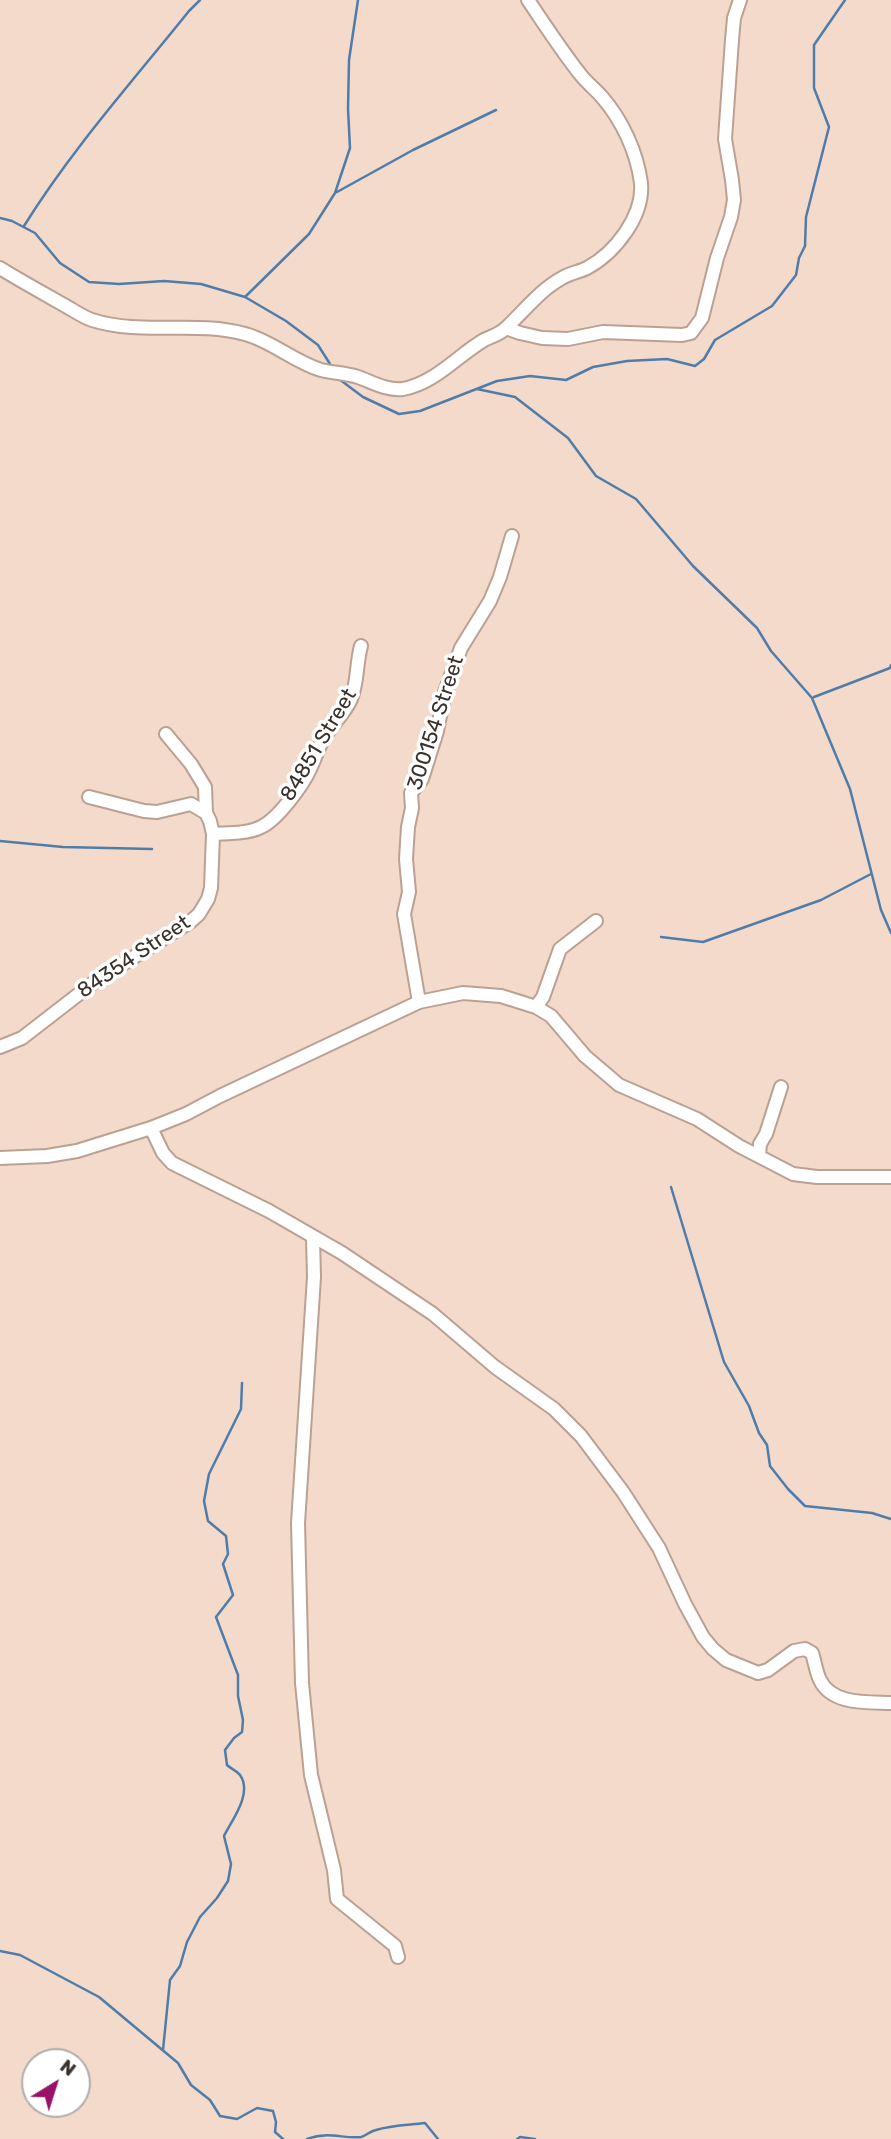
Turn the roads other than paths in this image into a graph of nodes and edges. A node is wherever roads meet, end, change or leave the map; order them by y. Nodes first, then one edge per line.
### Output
1 (528, 0) edge
2 (740, 0) edge
3 (0, 268) edge
4 (506, 328) junction
5 (512, 536) dead end
6 (361, 646) dead end
7 (166, 734) dead end
8 (89, 797) dead end
9 (206, 813) junction
10 (213, 834) junction
11 (596, 921) dead end
12 (419, 1002) junction
13 (536, 1007) junction
14 (0, 1047) edge
15 (781, 1087) dead end
16 (151, 1128) junction
17 (759, 1156) junction
18 (0, 1158) edge
19 (891, 1177) edge
20 (313, 1238) junction
21 (891, 1703) edge
22 (398, 1957) dead end

1 - 4 street
2 - 4 street
3 - 4 street
5 - 12 street, 300154 Street
6 - 10 street, 84851 Street
7 - 9 street
8 - 9 street
9 - 10 street
10 - 14 street, 84354 Street
11 - 13 street
12 - 13 street
12 - 16 street
13 - 17 street
15 - 17 street
16 - 18 street
16 - 20 street
17 - 19 street
20 - 21 street
20 - 22 street

